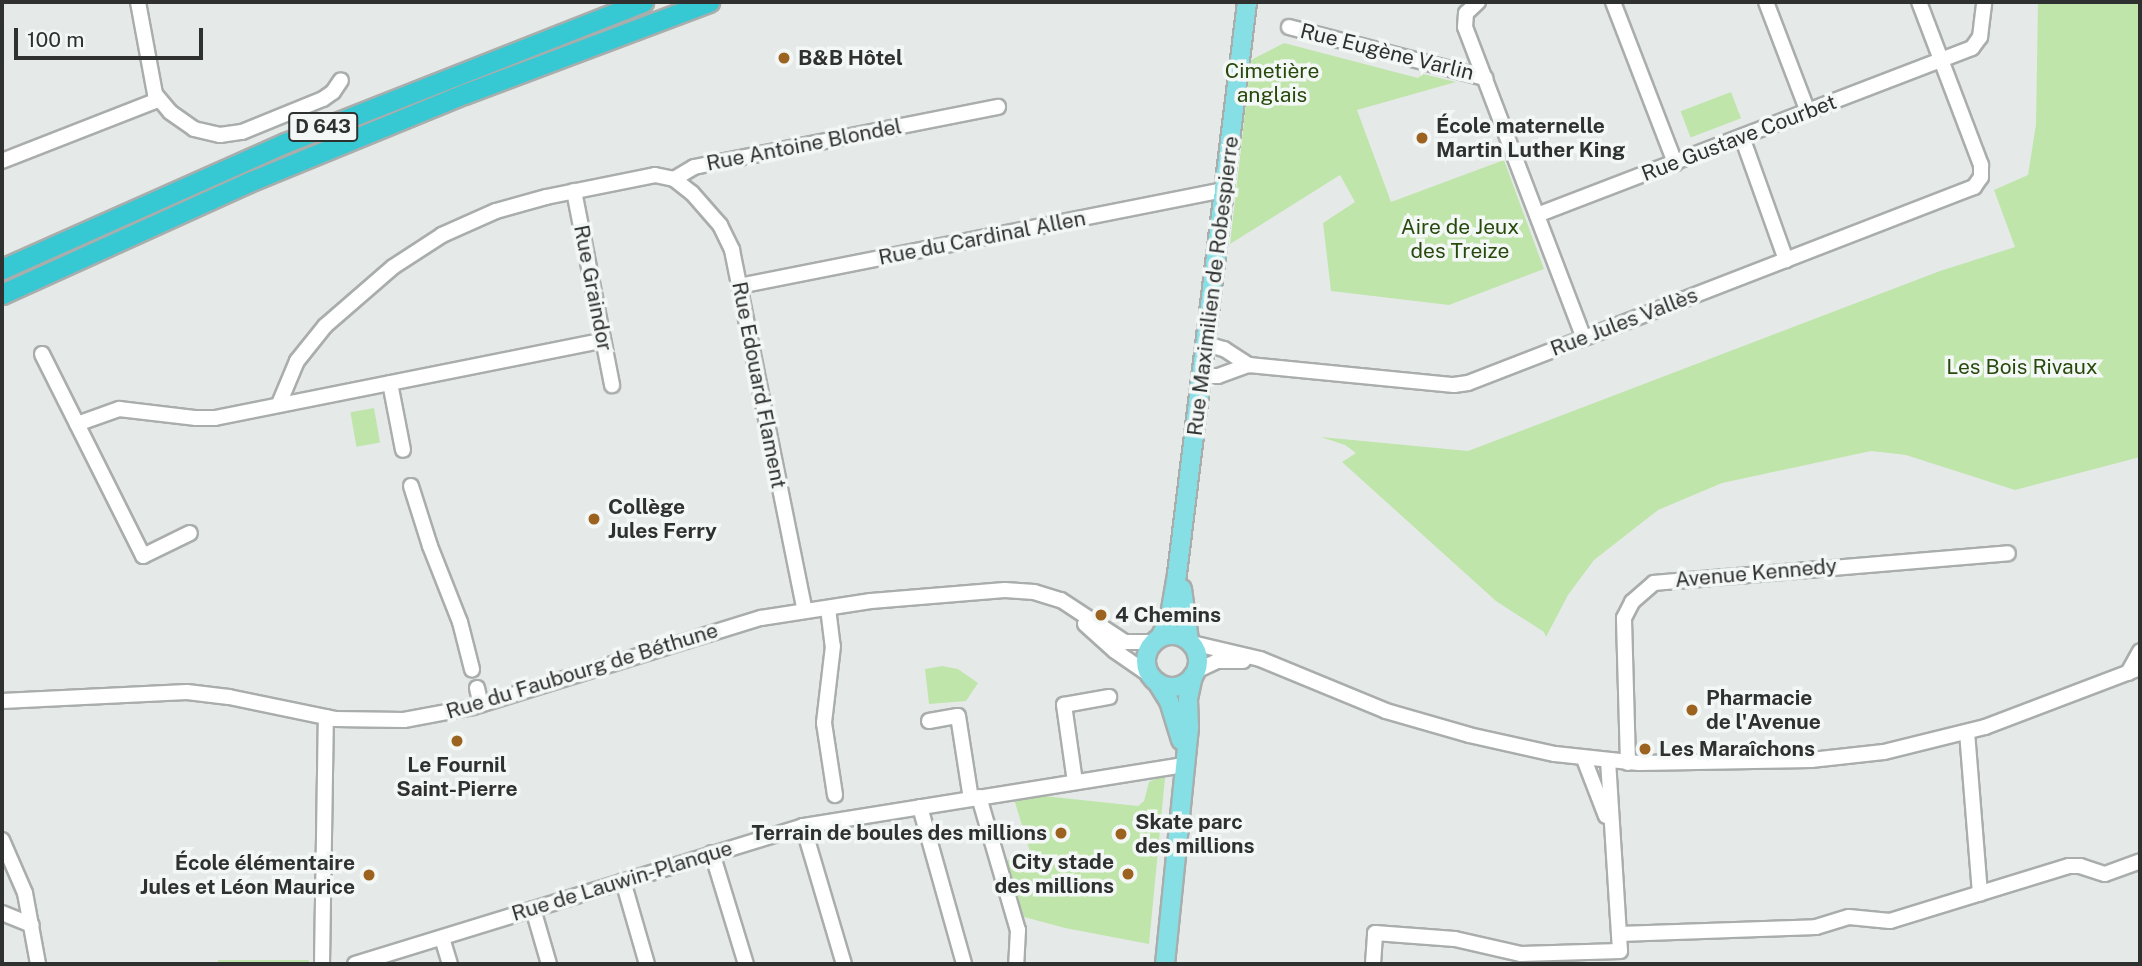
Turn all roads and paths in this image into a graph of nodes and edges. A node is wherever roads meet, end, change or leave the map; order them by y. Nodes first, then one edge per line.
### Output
1 (138, 2) edge
2 (643, 2) edge
3 (709, 2) edge
4 (1247, 2) edge
5 (1478, 2) edge
6 (1613, 2) edge
7 (1766, 2) edge
8 (1919, 2) edge
9 (1984, 2) edge
10 (1289, 27) dead end
11 (1941, 60) junction
12 (1485, 78) junction
13 (341, 80) dead end
14 (158, 100) junction
15 (998, 107) dead end
16 (1808, 112) junction
17 (1742, 137) junction
18 (2, 161) edge
19 (1675, 163) junction
20 (674, 179) junction
21 (1224, 190) junction
22 (574, 191) junction
23 (1537, 215) junction
24 (1786, 260) junction
25 (2, 269) edge
26 (739, 286) junction
27 (2, 294) edge
28 (1584, 338) junction
29 (602, 341) junction
30 (1206, 344) junction
31 (42, 354) dead end
32 (1249, 365) junction
33 (1202, 376) junction
34 (390, 383) junction
35 (612, 385) dead end
36 (279, 404) junction
37 (77, 424) junction
38 (403, 450) dead end
39 (411, 486) dead end
40 (1183, 529) junction
41 (190, 533) dead end
42 (2008, 553) dead end
43 (828, 608) junction
44 (805, 611) junction
45 (1157, 640) junction
46 (1190, 642) junction
47 (2140, 651) edge
48 (472, 669) dead end
49 (2134, 670) edge
50 (1289, 672) junction
51 (1195, 674) junction
52 (1154, 679) junction
53 (477, 688) dead end
54 (1110, 696) dead end
55 (2, 701) edge
56 (481, 705) junction
57 (326, 717) junction
58 (929, 721) dead end
59 (1967, 732) junction
60 (1584, 759) junction
61 (1608, 761) junction
62 (1628, 763) junction
63 (1183, 765) junction
64 (1075, 782) junction
65 (835, 796) dead end
66 (975, 798) junction
67 (920, 807) junction
68 (803, 826) junction
69 (1612, 831) junction
70 (2, 840) edge
71 (712, 853) junction
72 (2140, 861) edge
73 (623, 881) junction
74 (1980, 893) junction
75 (533, 909) junction
76 (2, 913) edge
77 (33, 925) junction
78 (1619, 934) junction
79 (442, 938) junction
80 (1374, 957) edge
81 (1494, 957) edge
82 (38, 964) edge
83 (322, 964) edge
84 (355, 964) edge
85 (450, 964) edge
86 (549, 964) edge
87 (647, 964) edge
88 (746, 964) edge
89 (844, 964) edge
90 (964, 964) edge
91 (1016, 964) edge
92 (1165, 964) edge

1 - 14 street
2 - 25 highway, D 643
3 - 27 highway, D 643
4 - 21 main road, Rue Maximilien de Robespierre
5 - 12 street, Rue Eugène Varlin
6 - 19 street
7 - 16 street
8 - 11 street
9 - 11 street, Rue Gustave Courbet
10 - 12 street, Rue Eugène Varlin
11 - 16 street, Rue Gustave Courbet
11 - 24 street, Rue Jules Vallès
12 - 23 street, Rue Eugène Varlin
13 - 14 street
14 - 18 street
15 - 20 street, Rue Antoine Blondel
16 - 17 street, Rue Gustave Courbet
17 - 19 street, Rue Gustave Courbet
17 - 24 street
19 - 23 street, Rue Gustave Courbet
20 - 22 street, Rue Antoine Blondel
20 - 26 street, Rue Edouard Flament
21 - 26 street, Rue du Cardinal Allen
21 - 30 main road, Rue Maximilien de Robespierre
22 - 29 street, Rue Graindor
22 - 36 street, Rue Antoine Blondel
23 - 28 street, Rue Eugène Varlin
24 - 28 street, Rue Jules Vallès
26 - 44 street, Rue Edouard Flament
28 - 32 street, Rue Jules Vallès
29 - 34 street
29 - 35 street, Rue Graindor
30 - 32 street, Rue Jules Vallès
30 - 33 main road, Rue Maximilien de Robespierre
31 - 37 street
32 - 33 street, Rue Jules Vallès
33 - 40 main road, Rue Maximilien de Robespierre
34 - 36 street
34 - 38 street
36 - 37 street
37 - 41 street
39 - 48 street
40 - 45 main road, Rue Maximilien de Robespierre
40 - 46 main road, Rue Maximilien de Robespierre
42 - 62 street, Avenue Kennedy
43 - 44 street, Rue du Faubourg de Béthune
43 - 45 street, Rue du Faubourg de Béthune
43 - 52 street, Rue du Faubourg de Béthune
43 - 65 street
44 - 56 street, Rue du Faubourg de Béthune
45 - 46 main road, Rue du Faubourg de Béthune
45 - 52 main road
46 - 50 street, Rue du Faubourg de Béthune
46 - 51 main road
47 - 49 street
49 - 59 street
50 - 51 street
50 - 60 street
51 - 52 main road
51 - 63 main road
52 - 63 main road
53 - 56 street
54 - 64 street
55 - 57 street, Rue du Faubourg de Béthune
56 - 57 street, Rue du Faubourg de Béthune
57 - 83 street
58 - 66 street
59 - 62 street
59 - 74 street
60 - 61 street
60 - 69 street
61 - 62 street
61 - 69 street
63 - 64 street, Rue de Lauwin-Planque
63 - 92 main road
64 - 66 street, Rue de Lauwin-Planque
66 - 67 street, Rue de Lauwin-Planque
66 - 91 street
67 - 68 street, Rue de Lauwin-Planque
67 - 90 street
68 - 71 street, Rue de Lauwin-Planque
68 - 89 street
69 - 78 street
70 - 77 street
71 - 73 street, Rue de Lauwin-Planque
71 - 88 street
72 - 74 street
73 - 75 street, Rue de Lauwin-Planque
73 - 87 street
74 - 78 street
75 - 79 street, Rue de Lauwin-Planque
75 - 86 street
76 - 77 street
77 - 82 street
78 - 81 street
79 - 84 street, Rue de Lauwin-Planque
79 - 85 street
80 - 81 street

